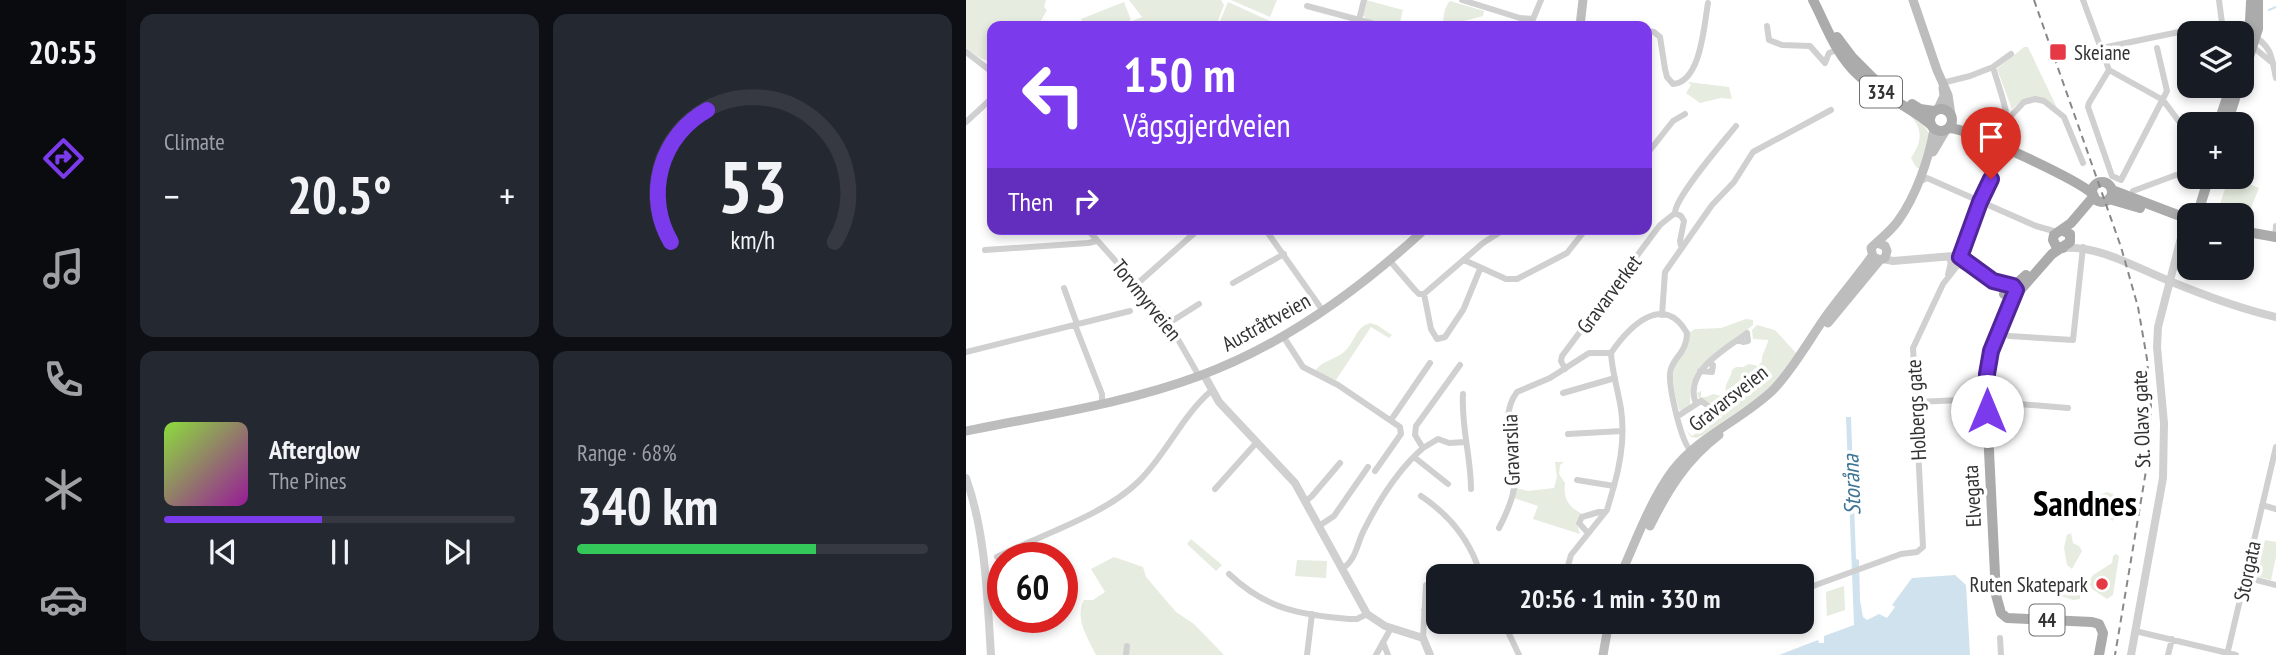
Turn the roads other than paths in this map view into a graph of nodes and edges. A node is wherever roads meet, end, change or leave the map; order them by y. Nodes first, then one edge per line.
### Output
1 (1364, 0) edge
2 (1463, 0) edge
3 (1541, 0) edge
4 (1583, 0) edge
5 (1813, 0) edge
6 (1913, 0) edge
7 (2220, 0) edge
8 (2251, 0) edge
9 (2258, 0) edge
10 (2084, 3) edge
11 (1708, 4) dead end
12 (1307, 6) dead end
13 (1359, 20) junction
14 (1363, 21) edge
15 (1581, 21) edge
16 (2224, 21) edge
17 (2250, 21) edge
18 (1767, 26) dead end
19 (2254, 28) edge
20 (1652, 32) edge
21 (2177, 33) edge
22 (2254, 45) edge
23 (2102, 48) junction
24 (2157, 48) dead end
25 (1840, 49) junction
26 (966, 52) edge
27 (2011, 54) dead end
28 (987, 66) edge
29 (1993, 67) junction
30 (2109, 70) junction
31 (2276, 78) edge
32 (1942, 83) junction
33 (2163, 100) junction
34 (987, 103) edge
35 (1831, 110) dead end
36 (1936, 110) junction
37 (1685, 114) dead end
38 (2009, 118) junction
39 (2177, 119) edge
40 (966, 122) edge
41 (1949, 123) junction
42 (1736, 126) dead end
43 (1932, 127) junction
44 (1652, 147) edge
45 (2004, 151) junction
46 (2083, 163) dead end
47 (2177, 175) edge
48 (1927, 179) junction
49 (2070, 179) junction
50 (2133, 191) dead end
51 (2102, 196) junction
52 (1980, 202) junction
53 (1675, 213) junction
54 (2177, 218) edge
55 (2254, 233) edge
56 (1095, 235) edge
57 (1192, 235) edge
58 (1270, 235) edge
59 (1418, 235) edge
60 (1496, 235) edge
61 (1581, 235) edge
62 (2061, 236) junction
63 (2276, 237) edge
64 (2254, 238) edge
65 (1681, 246) junction
66 (1884, 247) junction
67 (2083, 247) junction
68 (2063, 248) junction
69 (985, 250) dead end
70 (1284, 254) junction
71 (1878, 258) junction
72 (2177, 259) edge
73 (1464, 260) junction
74 (1905, 260) junction
75 (1956, 260) junction
76 (1390, 261) junction
77 (1480, 269) junction
78 (2170, 281) junction
79 (1233, 283) dead end
80 (1137, 284) junction
81 (1064, 288) dead end
82 (2011, 291) junction
83 (1424, 294) junction
84 (1199, 304) dead end
85 (1323, 311) junction
86 (1130, 312) dead end
87 (1662, 315) junction
88 (2276, 317) edge
89 (1170, 323) junction
90 (1076, 325) junction
91 (1747, 333) dead end
92 (1283, 336) junction
93 (2009, 336) dead end
94 (966, 352) edge
95 (1611, 354) junction
96 (1430, 363) dead end
97 (1460, 365) dead end
98 (1564, 369) junction
99 (1201, 375) junction
100 (1615, 379) junction
101 (1211, 391) junction
102 (1563, 393) dead end
103 (1463, 394) dead end
104 (1962, 400) dead end
105 (1970, 400) dead end
106 (1987, 401) junction
107 (1915, 402) junction
108 (1102, 404) junction
109 (1696, 404) junction
110 (2068, 408) dead end
111 (1715, 410) dead end
112 (1678, 416) junction
113 (1391, 420) junction
114 (966, 431) edge
115 (1622, 431) junction
116 (1568, 434) dead end
117 (1257, 442) junction
118 (1465, 442) junction
119 (2276, 446) edge
120 (1423, 448) junction
121 (1694, 451) junction
122 (1414, 457) junction
123 (1340, 463) dead end
124 (966, 478) edge
125 (1577, 480) dead end
126 (1448, 484) dead end
127 (1614, 486) junction
128 (1215, 489) dead end
129 (1471, 489) dead end
130 (1421, 496) dead end
131 (1306, 501) junction
132 (2262, 505) junction
133 (2276, 509) edge
134 (1605, 512) junction
135 (1319, 526) junction
136 (1499, 528) dead end
137 (1587, 533) junction
138 (1029, 542) edge
139 (1477, 564) edge
140 (1568, 564) edge
141 (1628, 564) edge
142 (1343, 568) junction
143 (1229, 574) dead end
144 (2245, 577) junction
145 (2276, 585) edge
146 (1426, 586) edge
147 (1814, 586) edge
148 (1424, 610) joint
149 (1312, 614) junction
150 (1367, 614) junction
151 (1391, 628) junction
152 (2135, 631) junction
153 (1509, 634) edge
154 (1606, 634) edge
155 (1601, 636) edge
156 (1423, 638) junction
157 (2000, 638) dead end
158 (2172, 639) junction
159 (1383, 642) junction
160 (1127, 646) dead end
161 (2228, 654) edge
162 (991, 655) edge
163 (1126, 655) edge
164 (1307, 655) edge
165 (1376, 655) edge
166 (1388, 655) edge
167 (1430, 655) edge
168 (1519, 655) edge
169 (1600, 655) edge
170 (2001, 655) edge
171 (2099, 655) edge
172 (2131, 655) edge
173 (2168, 655) edge
174 (2236, 655) edge

1 - 13 street
2 - 3 street
4 - 15 main road
5 - 25 main road, 334
6 - 32 main road
7 - 16 street
8 - 17 main road
9 - 19 main road
10 - 23 street
11 - 20 street
12 - 13 street
13 - 14 street
18 - 25 street
21 - 23 street
22 - 31 street
23 - 30 street
24 - 33 street
25 - 36 main road, 334
25 - 43 main road, 334
26 - 28 street
27 - 29 street
29 - 32 street
29 - 38 street
30 - 33 street
30 - 33 street
32 - 36 main road
32 - 41 main road
33 - 39 street
34 - 40 street
35 - 65 street, Gravarverket
36 - 41 main road, 334
36 - 43 main road, 334
37 - 44 street
38 - 45 street
38 - 46 street
41 - 43 main road, 334
41 - 45 main road, 334
41 - 48 main road
42 - 53 street, Gravarverket
43 - 66 main road
45 - 49 main road, 334
45 - 52 street
47 - 50 street
48 - 52 street
48 - 66 main road
49 - 51 main road, 334
49 - 51 main road, 334
51 - 54 main road
51 - 62 main road
52 - 62 street
52 - 75 street
53 - 65 street
53 - 98 street, Gravarverket
55 - 63 main road
56 - 69 street
56 - 80 street, Torvmyrveien
57 - 80 street
58 - 70 street
59 - 76 main road, Austråttveien
60 - 73 street
61 - 77 street
62 - 67 street
62 - 68 main road
62 - 82 main road
63 - 64 main road
65 - 87 street, Gravarverket
66 - 71 main road
66 - 71 main road
66 - 74 street
67 - 68 street
67 - 78 street
67 - 93 street
68 - 82 main road
70 - 79 street
70 - 85 street
71 - 74 street
71 - 121 main road, Gravarsveien
72 - 78 street, St. Olavs gate
73 - 77 street
73 - 83 street
74 - 75 street
75 - 82 street
75 - 107 street, Holbergs gate
76 - 83 street
76 - 85 main road, Austråttveien
77 - 83 street
78 - 88 street
78 - 152 street, St. Olavs gate
80 - 89 street, Torvmyrveien
81 - 90 street
82 - 106 main road, Elvegata / 44
84 - 89 street
85 - 92 main road, Austråttveien
86 - 90 street
87 - 95 street
87 - 112 street
89 - 99 street, Torvmyrveien
90 - 94 street
90 - 108 street
91 - 109 street
92 - 99 main road, Austråttveien
92 - 113 street
95 - 98 street, Gravarslia
95 - 100 street
96 - 113 street
97 - 120 street
98 - 136 street, Gravarslia
99 - 101 street
99 - 108 main road, Austråttveien
100 - 102 street
100 - 115 street
101 - 117 street
101 - 138 street
103 - 118 street
104 - 107 street
105 - 106 street
106 - 110 street
106 - 171 main road, Elvegata / 44
107 - 147 street, Holbergs gate
108 - 114 main road, Austråttveien
109 - 111 street
109 - 112 street
112 - 121 street
113 - 135 street
115 - 116 street
115 - 127 street
117 - 128 street
117 - 131 street
118 - 120 street
118 - 129 street
119 - 132 street, Storgata
120 - 122 street
121 - 141 main road, Gravarsveien
122 - 126 street
122 - 142 street
123 - 131 street
124 - 162 street
125 - 127 street
127 - 134 street
130 - 139 street
131 - 135 street
132 - 133 street
132 - 144 street, Storgata
134 - 137 street
134 - 137 street
135 - 142 street
137 - 140 street
142 - 150 street
143 - 149 street
144 - 145 street
144 - 161 street, Storgata
146 - 148 street
148 - 156 street
149 - 150 street
149 - 164 street
150 - 151 street
151 - 156 street
151 - 159 street
152 - 158 street
152 - 172 street, St. Olavs gate
153 - 168 street
154 - 169 main road
155 - 169 main road
156 - 167 street
157 - 170 street
158 - 161 street
158 - 173 street
159 - 165 street
159 - 166 street
160 - 163 street
161 - 174 street

